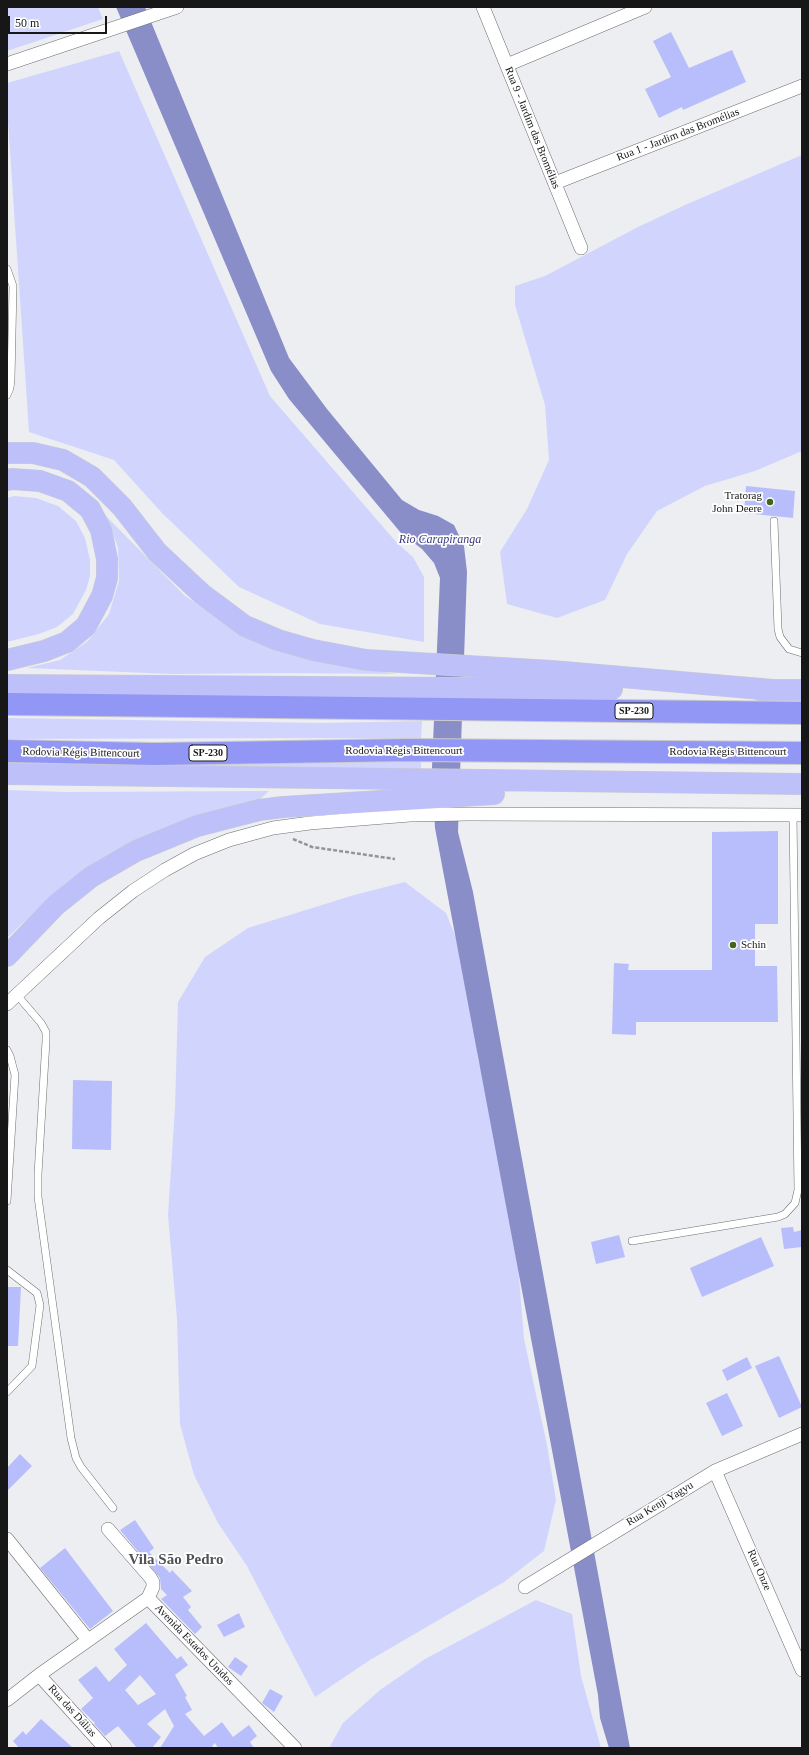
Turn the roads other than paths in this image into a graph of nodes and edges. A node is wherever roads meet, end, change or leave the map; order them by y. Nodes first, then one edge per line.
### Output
1 (177, 7) edge
2 (483, 7) edge
3 (645, 7) edge
4 (7, 64) edge
5 (506, 65) junction
6 (802, 86) edge
7 (555, 183) junction
8 (581, 248) dead end
9 (7, 269) edge
10 (7, 395) edge
11 (7, 453) edge
12 (7, 480) edge
13 (774, 521) dead end
14 (802, 653) edge
15 (7, 660) edge
16 (7, 685) edge
17 (772, 690) junction
18 (802, 690) edge
19 (7, 704) edge
20 (802, 713) edge
21 (7, 751) edge
22 (802, 753) edge
23 (7, 774) edge
24 (802, 784) edge
25 (466, 797) junction
26 (409, 798) junction
27 (798, 815) edge
28 (7, 956) edge
29 (17, 995) junction
30 (7, 1004) edge
31 (7, 1050) edge
32 (7, 1201) edge
33 (632, 1241) dead end
34 (7, 1270) edge
35 (9, 1388) edge
36 (802, 1434) edge
37 (715, 1471) junction
38 (113, 1508) dead end
39 (108, 1529) dead end
40 (7, 1539) edge
41 (525, 1587) dead end
42 (148, 1598) junction
43 (88, 1640) junction
44 (802, 1670) edge
45 (39, 1675) junction
46 (7, 1700) edge
47 (105, 1748) edge
48 (295, 1748) edge

1 - 4 street
2 - 5 street, Rua 9 - Jardim das Bromélias
3 - 5 street
5 - 7 street, Rua 9 - Jardim das Bromélias
6 - 7 street, Rua 1 - Jardim das Bromélias
7 - 8 street, Rua 9 - Jardim das Bromélias
9 - 10 lane
11 - 17 main road
12 - 15 main road
13 - 14 lane
16 - 17 main road
17 - 18 main road
19 - 20 highway, SP-230
21 - 22 highway, Rodovia Régis Bittencourt / SP-230
23 - 26 main road
24 - 25 main road
25 - 26 main road
25 - 27 street
26 - 28 main road
26 - 29 street
27 - 33 lane
29 - 30 street
29 - 38 lane
31 - 32 lane
34 - 35 lane
36 - 37 street, Rua Kenji Yagyu
37 - 41 street, Rua Kenji Yagyu
37 - 44 street, Rua Onze
39 - 42 street
40 - 43 street
42 - 43 street, Avenida Estados Unidos
42 - 48 street, Avenida Estados Unidos
43 - 45 street, Avenida Estados Unidos
45 - 46 street, Avenida Estados Unidos
45 - 47 street, Rua das Dálias

